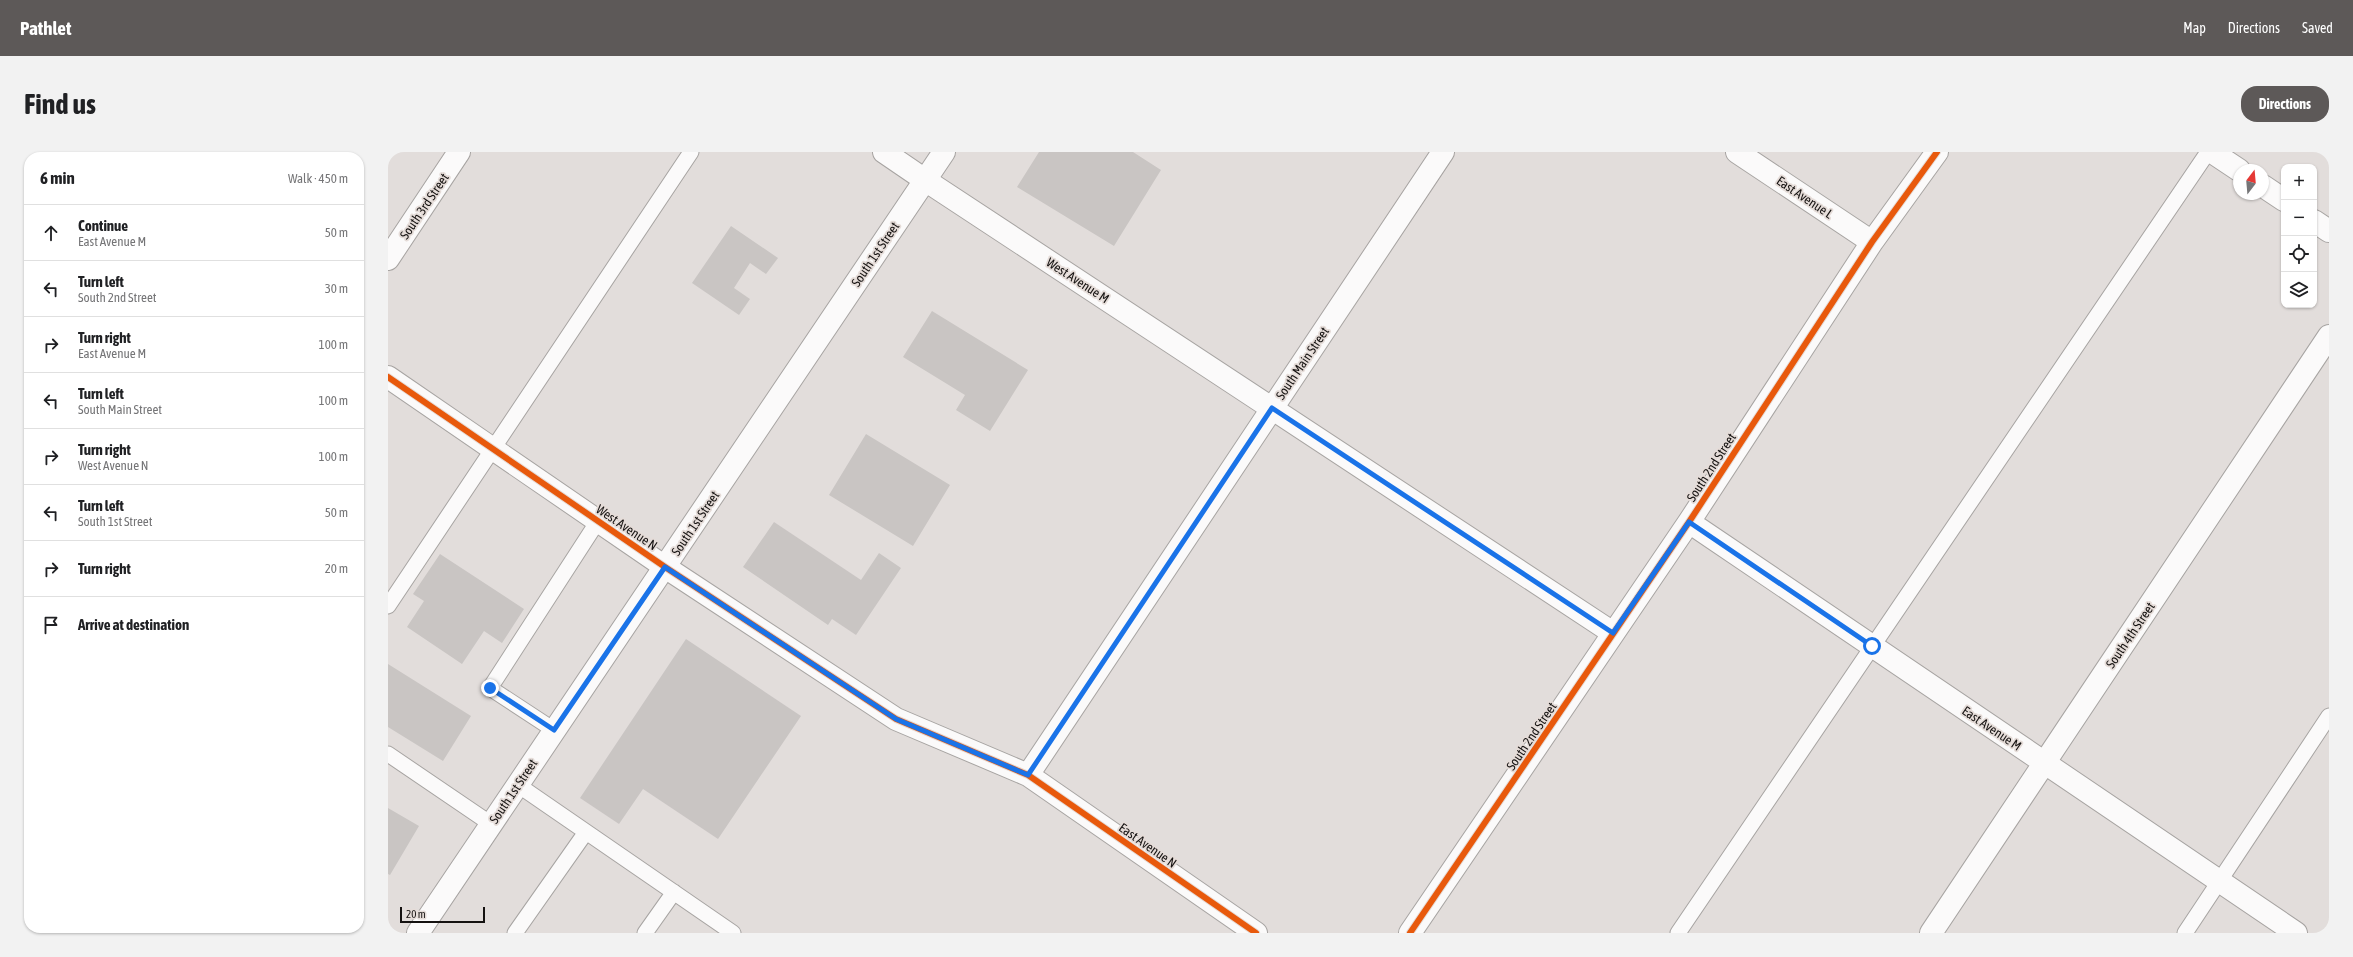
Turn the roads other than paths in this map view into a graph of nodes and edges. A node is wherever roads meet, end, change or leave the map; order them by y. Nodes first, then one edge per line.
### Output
1 (459, 152) edge
2 (690, 152) edge
3 (884, 152) edge
4 (944, 152) edge
5 (1444, 152) edge
6 (1737, 152) edge
7 (1937, 152) edge
8 (2208, 152) edge
9 (2212, 152) edge
10 (2233, 166) edge
11 (925, 180) junction
12 (2269, 190) edge
13 (2281, 198) edge
14 (2317, 223) edge
15 (2329, 231) edge
16 (1872, 242) junction
17 (388, 259) edge
18 (2329, 336) edge
19 (388, 377) edge
20 (1272, 408) junction
21 (493, 449) junction
22 (598, 521) junction
23 (1689, 522) junction
24 (665, 567) junction
25 (388, 606) edge
26 (1613, 633) junction
27 (1872, 646) junction
28 (2329, 716) edge
29 (554, 730) junction
30 (388, 754) edge
31 (2045, 763) junction
32 (1028, 775) junction
33 (518, 785) junction
34 (491, 824) junction
35 (586, 832) junction
36 (2219, 881) junction
37 (674, 892) junction
38 (418, 933) edge
39 (515, 933) edge
40 (645, 933) edge
41 (733, 933) edge
42 (1256, 933) edge
43 (1410, 933) edge
44 (1678, 933) edge
45 (1931, 933) edge
46 (2185, 933) edge
47 (2296, 933) edge

1 - 17 street, South 3rd Street
2 - 21 lane
3 - 11 street, West Avenue M
4 - 11 street, South 1st Street
5 - 20 street, South Main Street
6 - 16 street, East Avenue L
7 - 16 street, South 2nd Street
8 - 27 lane
9 - 10 street
11 - 20 street, West Avenue M
11 - 24 street, South 1st Street
12 - 13 street
14 - 15 street
16 - 23 street, South 2nd Street
18 - 31 street, South 4th Street
19 - 21 street, West Avenue N
20 - 26 street
20 - 32 street, South Main Street
21 - 22 street, West Avenue N
21 - 25 lane
22 - 24 street, West Avenue N
22 - 29 lane
23 - 26 street, South 2nd Street
23 - 27 street, East Avenue M
24 - 29 street, South 1st Street
24 - 32 street, West Avenue N
26 - 43 street, South 2nd Street
27 - 31 street, East Avenue M
27 - 44 lane
28 - 36 lane
29 - 33 street, South 1st Street
30 - 34 lane
31 - 36 street, East Avenue M
31 - 45 street, South 4th Street
32 - 42 street, East Avenue N
33 - 34 street, South 1st Street
33 - 35 lane
34 - 38 street, South 1st Street
35 - 37 lane
35 - 39 lane
36 - 46 lane
36 - 47 street, East Avenue M
37 - 40 lane
37 - 41 lane

